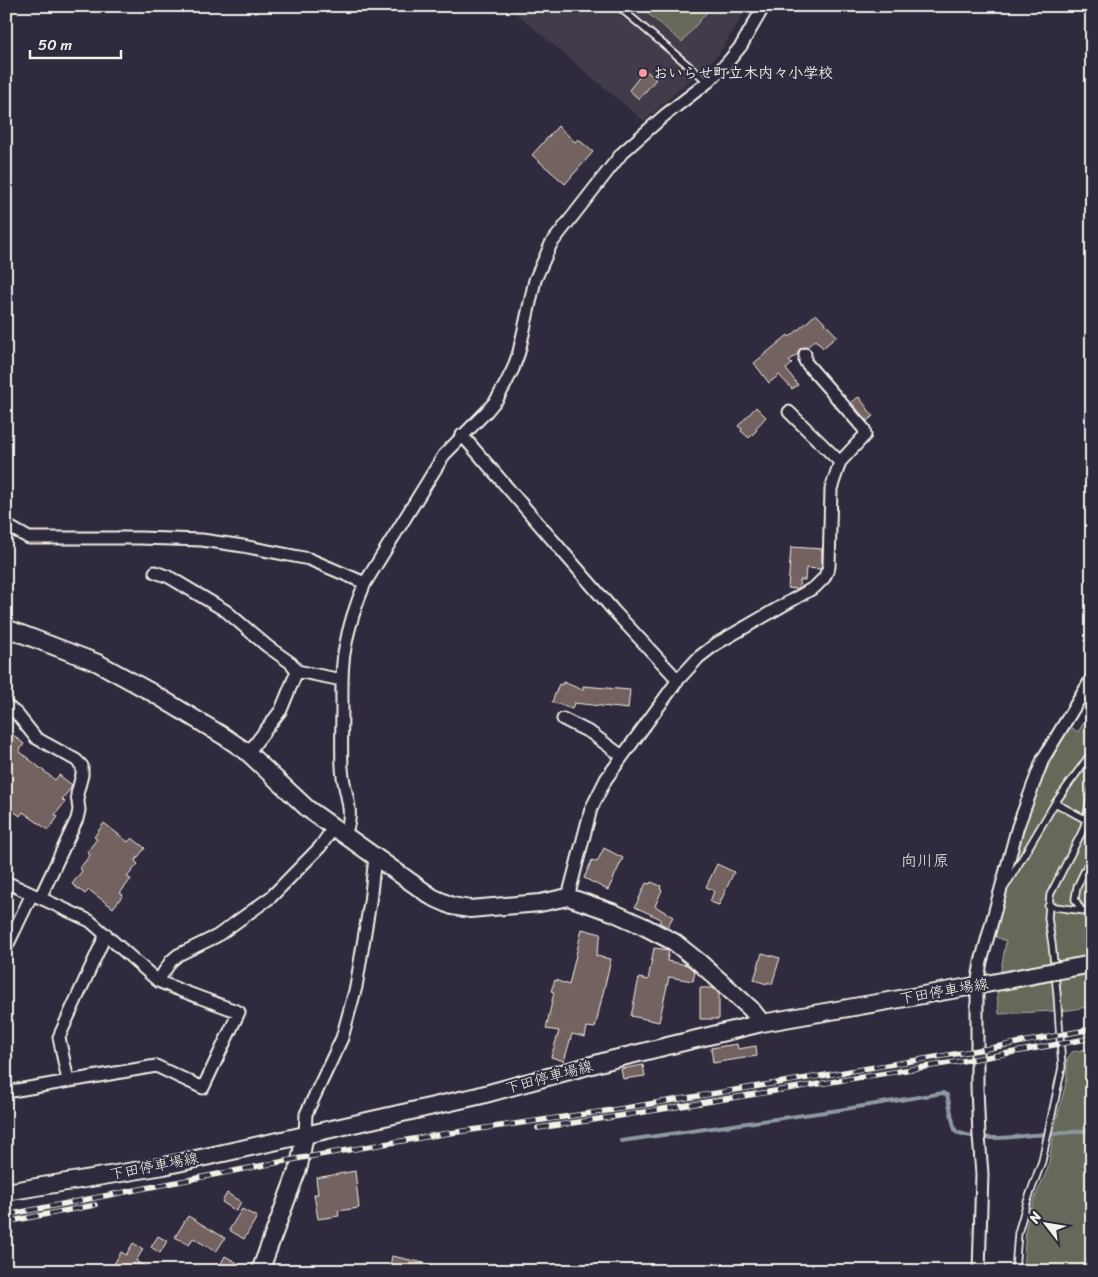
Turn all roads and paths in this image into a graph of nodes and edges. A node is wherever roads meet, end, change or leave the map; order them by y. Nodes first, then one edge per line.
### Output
1 (618, 6) edge
2 (764, 6) edge
3 (708, 82) junction
4 (804, 354) dead end
5 (789, 412) dead end
6 (462, 435) junction
7 (840, 462) junction
8 (6, 525) edge
9 (155, 572) dead end
10 (365, 583) junction
11 (6, 628) edge
12 (297, 671) junction
13 (1092, 678) edge
14 (342, 680) junction
15 (678, 680) junction
16 (6, 705) edge
17 (563, 719) dead end
18 (1092, 752) edge
19 (248, 753) junction
20 (622, 756) junction
21 (1092, 789) edge
22 (1055, 803) junction
23 (1089, 822) edge
24 (339, 831) junction
25 (1092, 855) edge
26 (374, 857) junction
27 (6, 882) edge
28 (36, 896) junction
29 (568, 897) junction
30 (998, 900) junction
31 (1048, 906) junction
32 (1081, 910) junction
33 (1092, 912) edge
34 (106, 934) junction
35 (6, 948) edge
36 (1092, 964) edge
37 (158, 981) junction
38 (981, 984) junction
39 (762, 1023) junction
40 (68, 1081) junction
41 (6, 1092) edge
42 (305, 1135) junction
43 (6, 1192) edge
44 (260, 1271) edge
45 (979, 1271) edge
46 (1015, 1271) edge

1 - 3 lane
2 - 3 street
3 - 6 street
4 - 7 street
5 - 7 street
6 - 10 street
6 - 15 street
7 - 15 street
8 - 10 street
9 - 12 street
10 - 14 street
11 - 19 main road
12 - 14 street
12 - 19 street
13 - 30 street
14 - 24 street
15 - 20 street
16 - 28 street
17 - 20 street
18 - 22 lane
19 - 24 main road
20 - 29 street
21 - 23 lane
22 - 23 lane
22 - 30 lane
23 - 31 lane
24 - 26 main road
24 - 37 street
25 - 32 lane
26 - 29 main road
26 - 42 street
27 - 28 street
28 - 34 street
28 - 35 street
29 - 39 main road
30 - 38 street
31 - 32 lane
31 - 46 lane
32 - 33 lane
34 - 37 street
34 - 40 street
36 - 38 main road, 下田停車場線, bridge
37 - 40 street
38 - 39 main road, 下田停車場線
38 - 45 street
39 - 42 main road, 下田停車場線
40 - 41 street
42 - 43 main road, 下田停車場線
42 - 44 main road

